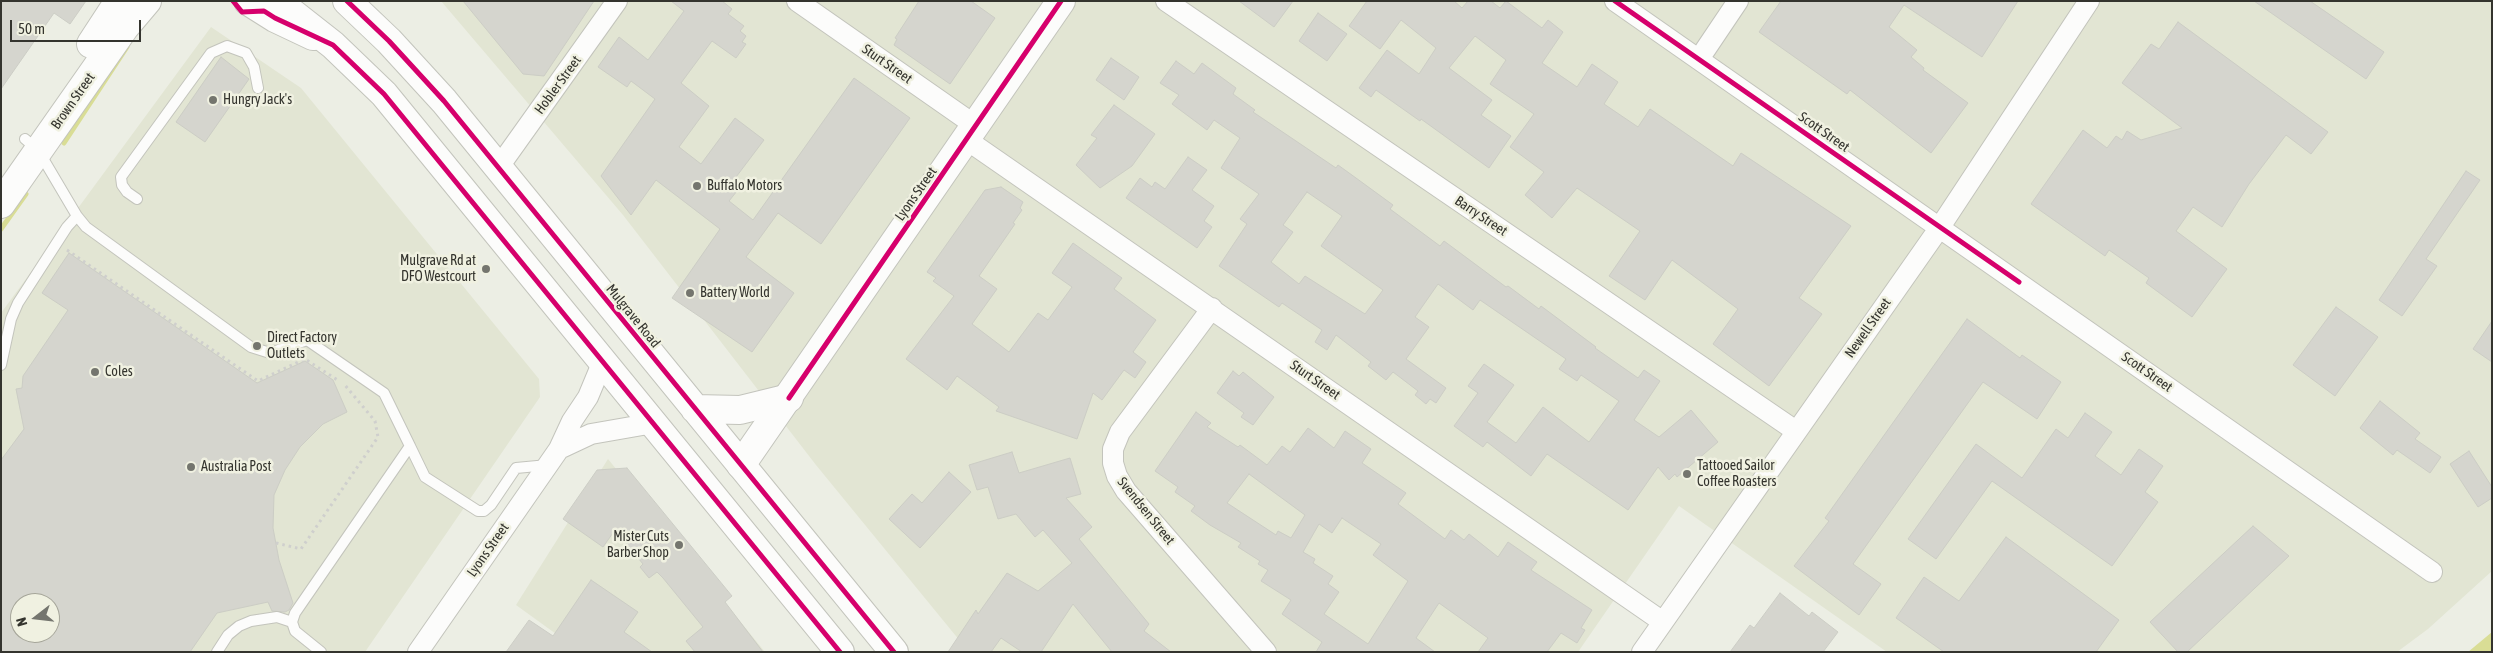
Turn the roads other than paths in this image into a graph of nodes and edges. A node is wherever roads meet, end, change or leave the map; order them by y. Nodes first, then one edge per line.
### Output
1 (119, 1) edge
2 (147, 1) edge
3 (248, 1) edge
4 (278, 1) edge
5 (618, 1) edge
6 (797, 1) edge
7 (1061, 1) edge
8 (1166, 1) edge
9 (1615, 1) edge
10 (1738, 1) edge
11 (2089, 1) edge
12 (351, 4) edge
13 (333, 45) junction
14 (1699, 59) junction
15 (258, 88) dead end
16 (971, 133) junction
17 (32, 145) junction
18 (498, 168) junction
19 (1, 172) edge
20 (136, 199) dead end
21 (1, 204) edge
22 (77, 216) junction
23 (1940, 226) junction
24 (1212, 308) junction
25 (603, 361) junction
26 (1, 365) edge
27 (789, 398) junction
28 (695, 409) junction
29 (654, 423) junction
30 (1796, 431) junction
31 (410, 446) junction
32 (554, 457) junction
33 (741, 465) junction
34 (714, 496) junction
35 (2432, 572) dead end
36 (292, 622) junction
37 (1663, 622) junction
38 (217, 652) edge
39 (321, 652) edge
40 (418, 652) edge
41 (840, 652) edge
42 (894, 652) edge
43 (1266, 652) edge
44 (1642, 652) edge

1 - 17 main road, Brown Street
2 - 17 main road, Brown Street
3 - 13 main road
4 - 13 main road
5 - 18 street, Hobler Street
6 - 16 street, Sturt Street
7 - 16 main road, Lyons Street
8 - 30 street, Barry Street
9 - 14 street, Scott Street
10 - 14 street
11 - 23 street, Newell Street
12 - 18 main road, Mulgrave Road
13 - 25 main road
14 - 23 street, Scott Street
15 - 20 lane
16 - 24 street, Sturt Street
16 - 27 main road, Lyons Street
17 - 19 main road, Brown Street
17 - 21 main road, Brown Street
17 - 22 lane
18 - 28 main road, Mulgrave Road
22 - 26 lane
22 - 31 lane
23 - 30 street, Newell Street
23 - 35 street, Scott Street
24 - 37 street, Sturt Street
24 - 43 street, Svendsen Street
25 - 29 main road
25 - 32 street, Lyons Street
27 - 28 main road
27 - 33 main road, Lyons Street
28 - 33 main road, Mulgrave Road
29 - 32 street
29 - 34 main road
30 - 37 street, Newell Street
31 - 32 lane
31 - 36 lane
32 - 40 street, Lyons Street
33 - 34 main road, Lyons Street
33 - 42 main road, Mulgrave Road
34 - 41 main road
36 - 38 lane
36 - 39 lane
37 - 44 street, Newell Street

